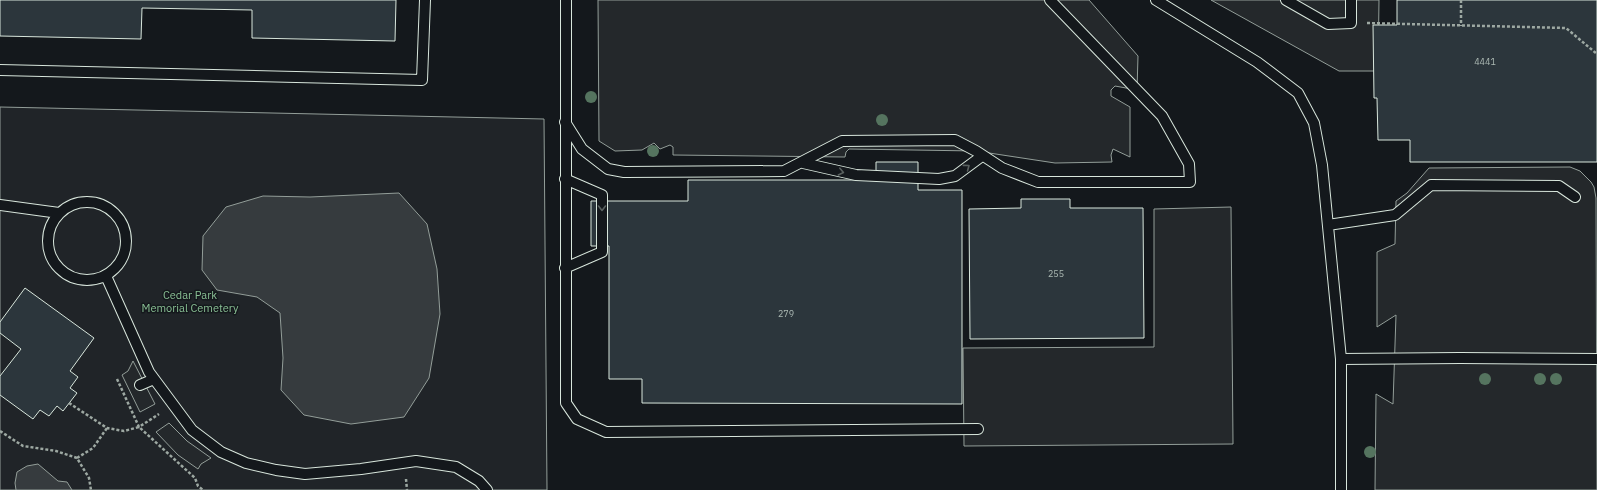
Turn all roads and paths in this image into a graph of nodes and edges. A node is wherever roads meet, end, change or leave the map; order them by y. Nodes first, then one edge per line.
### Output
1 (425, 0) edge
2 (566, 0) edge
3 (1050, 0) edge
4 (1156, 0) edge
5 (1286, 0) edge
6 (1351, 0) edge
7 (1461, 0) edge
8 (1351, 22) junction
9 (1461, 26) junction
10 (1597, 54) edge
11 (0, 70) edge
12 (566, 122) junction
13 (982, 156) junction
14 (803, 163) junction
15 (565, 179) junction
16 (1575, 198) dead end
17 (0, 205) edge
18 (59, 213) junction
19 (1328, 225) junction
20 (566, 268) junction
21 (106, 276) junction
22 (1341, 359) junction
23 (1597, 359) edge
24 (117, 379) dead end
25 (154, 379) junction
26 (140, 385) dead end
27 (69, 403) dead end
28 (173, 405) junction
29 (139, 427) junction
30 (107, 428) junction
31 (978, 429) dead end
32 (0, 431) edge
33 (77, 458) junction
34 (197, 488) edge
35 (91, 490) edge
36 (203, 490) edge
37 (487, 490) edge
38 (1341, 490) edge

1 - 11 lane
2 - 12 lane
3 - 13 lane
4 - 19 lane
5 - 8 lane
6 - 8 lane
7 - 9 path
8 - 9 path
9 - 10 path
12 - 14 lane
12 - 15 lane
14 -> 13 lane
13 - 14 lane
15 - 20 lane
15 -> 20 lane
16 - 19 lane
17 - 18 lane
18 - 21 lane
18 - 21 lane
19 - 22 lane
20 - 31 lane
21 - 25 lane
22 - 23 lane
22 - 38 lane
24 - 29 path
25 - 26 lane
25 - 28 lane
27 - 30 path
28 - 29 path
28 - 37 lane
29 - 30 path
29 - 34 path
30 - 33 path
32 - 33 path
33 - 35 path
34 - 36 path

